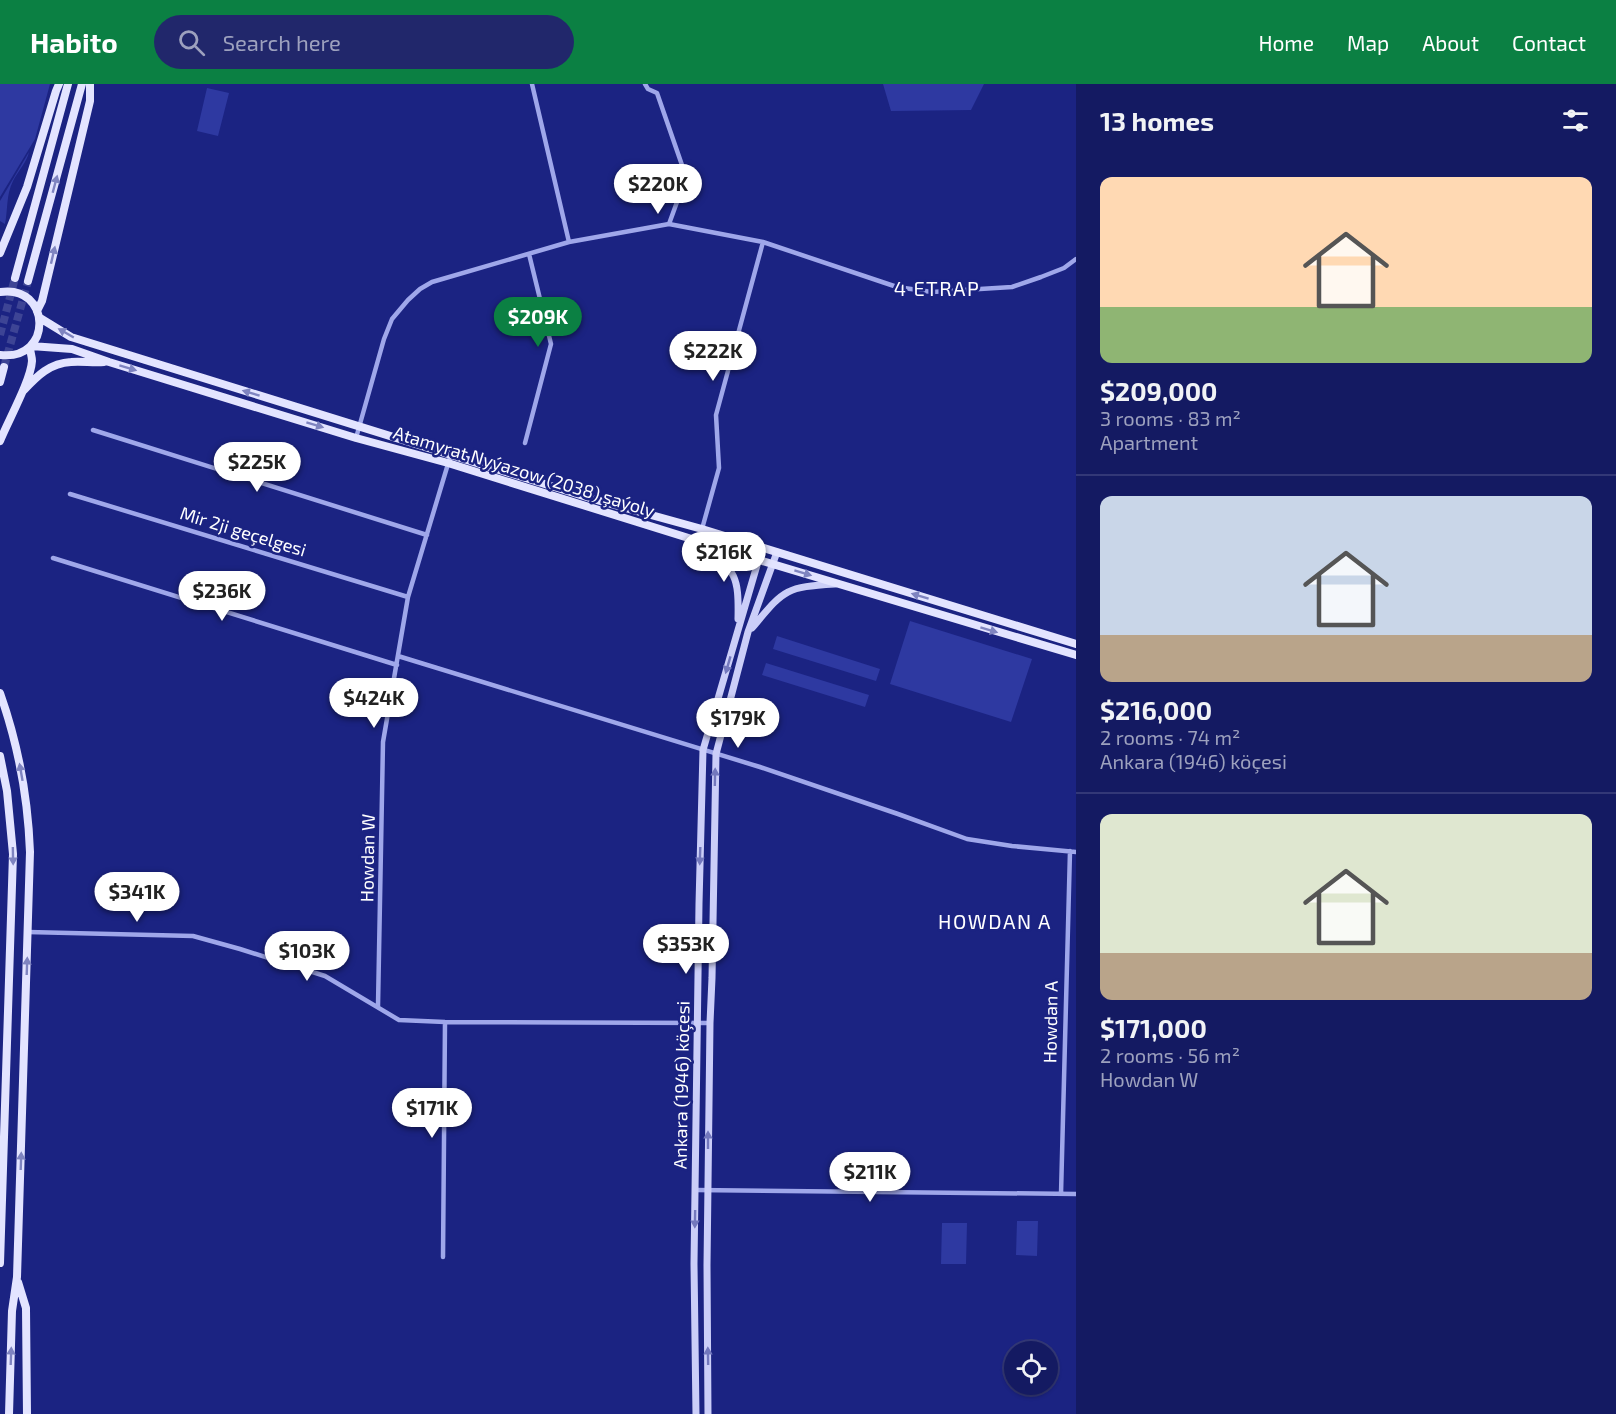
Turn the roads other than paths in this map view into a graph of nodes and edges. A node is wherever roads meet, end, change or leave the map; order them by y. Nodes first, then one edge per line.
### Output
1 (59, 84) edge
2 (68, 84) edge
3 (82, 84) edge
4 (90, 84) edge
5 (532, 84) edge
6 (645, 84) edge
7 (669, 224) junction
8 (568, 242) junction
9 (763, 242) junction
10 (0, 253) edge
11 (529, 254) junction
12 (1076, 259) edge
13 (15, 278) tunnel mouth
14 (28, 281) tunnel mouth
15 (0, 292) edge
16 (39, 314) junction
17 (30, 346) junction
18 (0, 355) edge
19 (109, 362) junction
20 (4, 368) dead end
21 (0, 382) edge
22 (21, 393) junction
23 (359, 426) junction
24 (93, 430) dead end
25 (356, 438) junction
26 (0, 441) edge
27 (525, 443) dead end
28 (451, 453) junction
29 (448, 463) junction
30 (70, 494) dead end
31 (702, 529) junction
32 (427, 535) junction
33 (699, 541) junction
34 (762, 548) junction
35 (777, 552) junction
36 (53, 558) dead end
37 (759, 560) junction
38 (773, 564) junction
39 (838, 584) junction
40 (408, 597) junction
41 (738, 629) junction
42 (748, 632) junction
43 (1076, 644) edge
44 (1076, 655) edge
45 (398, 656) junction
46 (397, 665) junction
47 (0, 693) edge
48 (703, 750) junction
49 (716, 754) junction
50 (0, 756) edge
51 (1070, 851) junction
52 (1076, 852) edge
53 (28, 932) junction
54 (378, 1006) junction
55 (445, 1022) junction
56 (698, 1022) junction
57 (710, 1023) junction
58 (695, 1190) junction
59 (708, 1190) junction
60 (1061, 1194) junction
61 (1076, 1194) edge
62 (0, 1241) edge
63 (443, 1257) dead end
64 (0, 1263) edge
65 (17, 1277) junction
66 (9, 1414) edge
67 (27, 1414) edge
68 (696, 1414) edge
69 (708, 1414) edge

1 - 10 main road
2 - 13 main road
14 -> 3 main road
16 -> 4 main road
5 - 8 street
6 - 7 street
7 - 8 street
7 - 9 street
8 - 11 street
9 - 12 street
9 - 31 street
11 - 23 street
11 - 27 street
15 - 16 main road, Atamyrat Nyýazow (2038) şaýoly
16 - 17 main road
23 -> 16 main road, Atamyrat Nyýazow (2038) şaýoly
17 - 18 main road
17 - 19 main road, Atamyrat Nyýazow (2038) şaýoly
17 - 22 main road
19 - 22 main road
19 -> 25 main road, Atamyrat Nyýazow (2038) şaýoly
20 - 21 main road
22 - 26 main road
23 - 25 street
23 - 28 main road, Atamyrat Nyýazow (2038) şaýoly
24 - 32 street
25 - 29 main road, Atamyrat Nyýazow (2038) şaýoly
28 - 29 street, Howdan W
28 - 31 main road, Atamyrat Nyýazow (2038) şaýoly
29 - 32 street, Howdan W
29 - 33 main road, Atamyrat Nyýazow (2038) şaýoly
30 - 40 street, Mir 2ji geçelgesi
31 - 34 main road, Atamyrat Nyýazow (2038) şaýoly
32 - 40 street, Howdan W
33 - 37 main road, Atamyrat Nyýazow (2038) şaýoly
33 - 41 main road
34 - 35 main road, Atamyrat Nyýazow (2038) şaýoly
34 - 37 main road, Ankara (1946) köçesi
35 - 38 main road, Ankara (1946) köçesi
43 -> 35 main road, Atamyrat Nyýazow (2038) şaýoly
36 - 46 street
37 - 38 main road, Atamyrat Nyýazow (2038) şaýoly
37 - 41 main road, Ankara (1946) köçesi
38 -> 39 main road, Atamyrat Nyýazow (2038) şaýoly
38 - 42 main road, Ankara (1946) köçesi
39 - 42 main road
39 -> 44 main road, Atamyrat Nyýazow (2038) şaýoly
40 - 45 street, Howdan W
41 -> 48 main road, Ankara (1946) köçesi
42 - 49 main road, Ankara (1946) köçesi
45 - 46 street, Howdan W
45 - 48 street
46 - 54 street, Howdan W
53 -> 47 main road
48 - 49 street
48 -> 56 main road, Ankara (1946) köçesi
49 - 51 street
57 -> 49 main road, Ankara (1946) köçesi
50 -> 62 main road
51 - 52 street
51 - 60 street, Howdan A
53 - 54 street
65 -> 53 main road
54 - 55 street
55 - 56 street
55 - 63 street
56 - 57 street
56 - 58 main road, Ankara (1946) köçesi
59 -> 57 main road, Ankara (1946) köçesi
58 - 59 street
58 -> 68 main road, Ankara (1946) köçesi
59 - 60 street
69 -> 59 main road, Ankara (1946) köçesi
60 - 61 street
62 - 64 main road
66 -> 65 main road
65 - 67 main road

